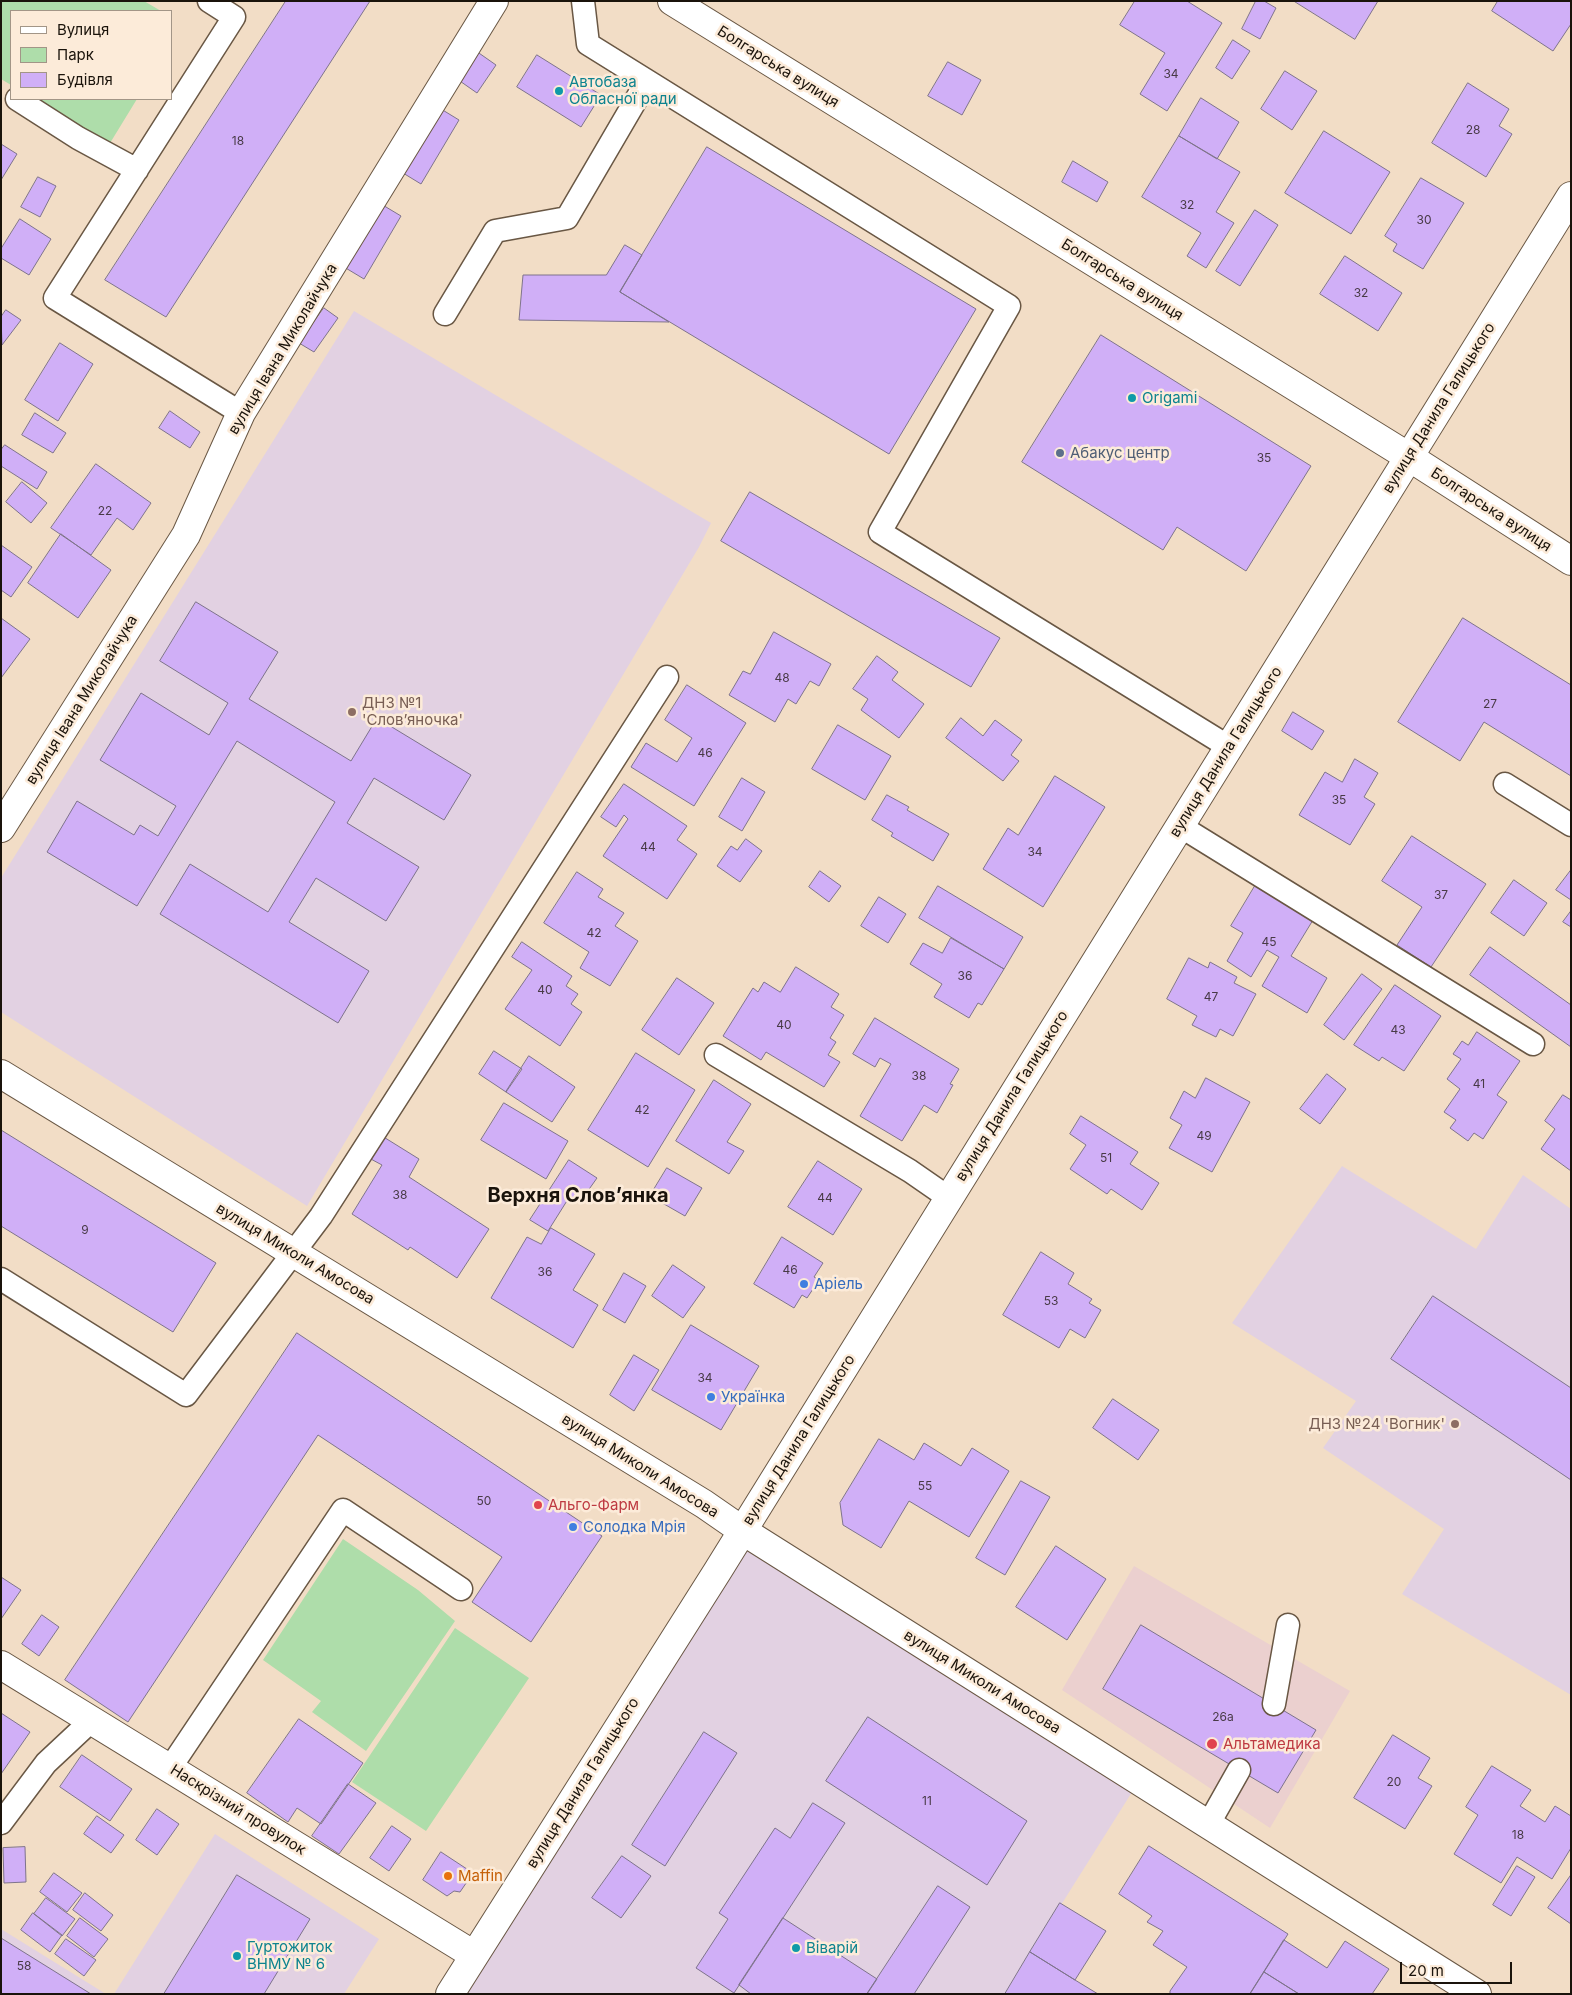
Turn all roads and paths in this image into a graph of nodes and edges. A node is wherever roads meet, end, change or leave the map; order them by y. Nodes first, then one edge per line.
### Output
1 (209, 1) edge
2 (494, 1) edge
3 (583, 1) edge
4 (672, 1) edge
5 (647, 81) junction
6 (20, 100) edge
7 (137, 170) junction
8 (1571, 196) edge
9 (445, 314) dead end
10 (241, 413) junction
11 (1409, 458) junction
12 (1571, 561) edge
13 (667, 677) dead end
14 (1229, 747) junction
15 (1505, 784) dead end
16 (1571, 825) edge
17 (1180, 826) junction
18 (1, 828) edge
19 (1533, 1044) dead end
20 (716, 1054) dead end
21 (1, 1074) edge
22 (949, 1198) junction
23 (293, 1253) junction
24 (1, 1279) edge
25 (743, 1531) junction
26 (461, 1589) dead end
27 (1288, 1625) dead end
28 (1, 1665) edge
29 (1274, 1704) dead end
30 (92, 1720) junction
31 (170, 1768) junction
32 (1239, 1770) dead end
33 (1, 1822) edge
34 (1208, 1825) junction
35 (474, 1955) junction
36 (450, 1994) edge
37 (1477, 1994) edge

1 - 7 lane
2 - 10 street, вулиця Івана Миколайчука
3 - 5 lane
4 - 11 street, Болгарська вулиця
5 - 9 lane
5 - 14 lane
6 - 7 lane
7 - 10 lane
8 - 11 street, вулиця Данила Галицького
10 - 18 street, вулиця Івана Миколайчука
11 - 12 street, Болгарська вулиця
11 - 14 street, вулиця Данила Галицького
13 - 23 lane
14 - 17 street, вулиця Данила Галицького
15 - 16 lane
17 - 19 lane
17 - 22 street, вулиця Данила Галицького
20 - 22 lane
21 - 23 street, вулиця Миколи Амосова
22 - 25 street, вулиця Данила Галицького
23 - 24 lane
23 - 25 street, вулиця Миколи Амосова
25 - 34 street, вулиця Миколи Амосова
25 - 35 street, вулиця Данила Галицького
26 - 31 lane
27 - 29 lane
28 - 30 street, Наскрізний провулок
30 - 31 street, Наскрізний провулок
30 - 33 lane
31 - 35 street, Наскрізний провулок
32 - 34 lane
34 - 37 street, вулиця Миколи Амосова
35 - 36 street, вулиця Данила Галицького

